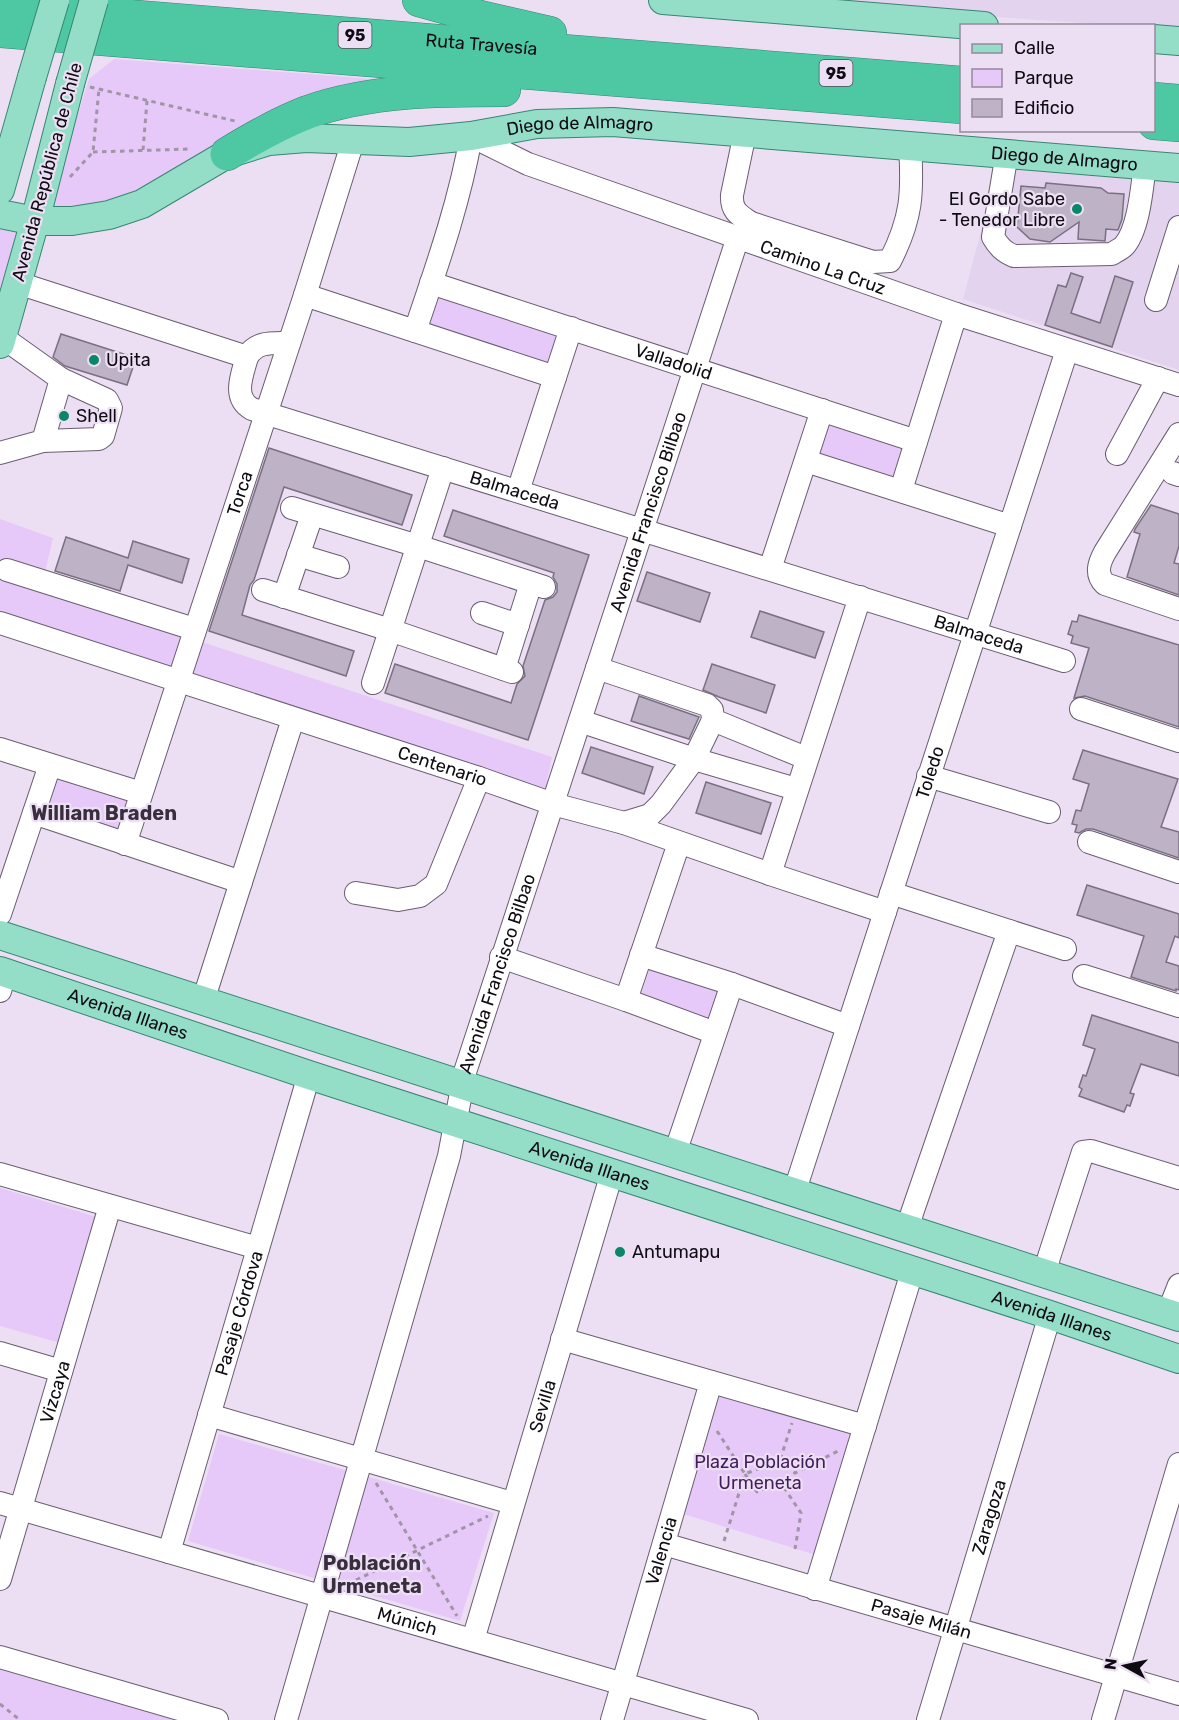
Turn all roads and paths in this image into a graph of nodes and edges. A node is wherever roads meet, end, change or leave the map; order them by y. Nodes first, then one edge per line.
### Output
1 (55, 0) edge
2 (94, 0) edge
3 (419, 0) edge
4 (663, 0) edge
5 (732, 3) edge
6 (0, 6) edge
7 (888, 9) edge
8 (973, 24) edge
9 (0, 30) edge
10 (1155, 39) edge
11 (1179, 41) edge
12 (702, 74) junction
13 (960, 83) edge
14 (70, 84) junction
15 (99, 89) junction
16 (1155, 99) edge
17 (147, 100) junction
18 (1179, 100) edge
19 (960, 107) edge
20 (236, 121) dead end
21 (1155, 123) edge
22 (1179, 124) edge
23 (745, 133) junction
24 (471, 136) junction
25 (353, 141) junction
26 (910, 146) junction
27 (143, 150) junction
28 (1007, 153) junction
29 (227, 154) junction
30 (1145, 165) junction
31 (1179, 168) edge
32 (0, 190) edge
33 (0, 214) edge
34 (35, 221) junction
35 (1179, 227) edge
36 (738, 237) junction
37 (890, 261) junction
38 (18, 283) junction
39 (431, 283) junction
40 (882, 288) junction
41 (305, 295) junction
42 (1156, 300) dead end
43 (956, 314) junction
44 (571, 328) junction
45 (415, 331) junction
46 (1, 340) edge
47 (289, 343) junction
48 (1067, 350) junction
49 (247, 357) junction
50 (695, 369) junction
51 (555, 377) junction
52 (61, 379) junction
53 (1168, 382) edge
54 (822, 410) junction
55 (266, 412) junction
56 (1179, 434) edge
57 (43, 441) junction
58 (916, 441) junction
59 (0, 453) edge
60 (1117, 454) dead end
61 (806, 461) junction
62 (443, 468) junction
63 (901, 490) junction
64 (518, 491) junction
65 (1010, 526) junction
66 (642, 530) junction
67 (418, 546) junction
68 (298, 555) junction
69 (338, 567) dead end
70 (770, 569) junction
71 (7, 570) dead end
72 (860, 597) junction
73 (1179, 609) edge
74 (482, 613) dead end
75 (0, 623) edge
76 (518, 625) junction
77 (194, 629) junction
78 (390, 630) junction
79 (975, 633) junction
80 (1064, 661) dead end
81 (597, 668) junction
82 (178, 681) junction
83 (373, 683) dead end
84 (1081, 709) dead end
85 (293, 719) junction
86 (713, 720) junction
87 (580, 721) junction
88 (1179, 741) edge
89 (0, 749) edge
90 (806, 758) junction
91 (694, 759) junction
92 (50, 765) junction
93 (928, 776) junction
94 (479, 778) junction
95 (796, 789) junction
96 (141, 793) junction
97 (553, 804) junction
98 (1049, 812) dead end
99 (34, 813) junction
100 (624, 823) junction
101 (1089, 842) dead end
102 (679, 843) junction
103 (125, 844) junction
104 (1179, 872) edge
105 (770, 874) junction
106 (241, 882) junction
107 (356, 893) dead end
108 (888, 902) junction
109 (0, 914) edge
110 (1009, 931) junction
111 (0, 935) edge
112 (1065, 949) dead end
113 (641, 955) junction
114 (501, 957) junction
115 (1084, 976) dead end
116 (2, 979) edge
117 (732, 984) junction
118 (626, 1000) junction
119 (203, 1001) junction
120 (1179, 1006) edge
121 (848, 1026) junction
122 (715, 1033) junction
123 (309, 1075) junction
124 (462, 1086) junction
125 (456, 1123) junction
126 (675, 1153) junction
127 (612, 1173) junction
128 (0, 1174) edge
129 (1179, 1178) edge
130 (794, 1193) junction
131 (110, 1206) junction
132 (908, 1230) junction
133 (258, 1248) junction
134 (912, 1272) junction
135 (1055, 1278) junction
136 (1179, 1285) edge
137 (1050, 1315) junction
138 (1173, 1315) edge
139 (1116, 1338) junction
140 (562, 1339) junction
141 (0, 1353) edge
142 (1179, 1359) edge
143 (61, 1371) junction
144 (711, 1382) junction
145 (797, 1406) junction
146 (703, 1409) junction
147 (209, 1415) junction
148 (865, 1426) junction
149 (361, 1459) junction
150 (780, 1460) junction
151 (1179, 1464) edge
152 (795, 1473) junction
153 (745, 1474) junction
154 (779, 1480) junction
155 (512, 1503) junction
156 (10, 1506) edge
157 (664, 1544) junction
158 (795, 1549) dead end
159 (417, 1550) junction
160 (169, 1552) junction
161 (718, 1560) junction
162 (0, 1579) edge
163 (815, 1589) junction
164 (322, 1596) junction
165 (955, 1630) junction
166 (473, 1640) junction
167 (0, 1657) edge
168 (1117, 1676) junction
169 (623, 1685) junction
170 (1179, 1694) edge
171 (0, 1704) edge
172 (20, 1720) edge
173 (217, 1720) edge
174 (286, 1720) edge
175 (612, 1720) edge
176 (747, 1720) edge
177 (928, 1720) edge
178 (1103, 1720) edge

1 - 32 main road, bridge
2 - 14 main road, Avenida República de Chile, bridge
3 - 12 highway
4 - 5 main road
5 - 7 main road
6 - 12 highway, Ruta Travesía / 95
7 - 8 main road
9 - 12 highway, Ruta Travesía / 95
10 - 11 main road
12 - 13 highway, Ruta Travesía / 95
12 - 19 highway, Ruta Travesía / 95
12 - 29 highway
14 - 15 path
14 - 34 main road, Avenida República de Chile
15 - 17 path
15 - 27 path
16 - 18 highway
17 - 20 path
17 - 27 path
21 - 22 highway
23 - 24 main road, Diego de Almagro
23 - 26 main road, Diego de Almagro
23 - 37 street
24 - 25 main road, Diego de Almagro
24 - 36 street, Camino La Cruz
24 - 39 street
25 - 29 main road, Diego de Almagro
25 - 41 street, Torca
26 - 28 main road, Diego de Almagro
26 - 37 street
27 - 29 path
28 - 30 main road, Diego de Almagro
28 - 30 street
29 - 34 main road, Diego de Almagro
30 - 31 main road, Diego de Almagro
33 - 34 main road, Diego de Almagro
34 - 38 main road, Avenida República de Chile
35 - 42 street
36 - 40 street, Camino La Cruz
36 - 50 street, Avenida Francisco Bilbao
37 - 40 street
38 - 46 main road, Avenida República de Chile
38 - 49 street
39 - 44 street, Valladolid
39 - 45 street
40 - 43 street, Camino La Cruz
41 - 45 street
41 - 47 street, Torca
43 - 48 street, Camino La Cruz
43 - 58 street
44 - 50 street, Valladolid
44 - 51 street
45 - 51 street
46 - 52 street
47 - 49 street
47 - 55 street, Torca
48 - 53 street, Camino La Cruz
48 - 65 street, Toledo
49 - 55 street, Balmaceda
50 - 54 street, Valladolid
50 - 66 street, Avenida Francisco Bilbao
51 - 64 street
52 - 57 street
52 - 57 street
53 - 60 street
54 - 58 street, Valladolid
54 - 61 street
55 - 62 street, Balmaceda
55 - 77 street, Torca
56 - 73 street
57 - 59 street
58 - 63 street
61 - 63 street
61 - 70 street
62 - 64 street, Balmaceda
62 - 67 street
63 - 65 street
64 - 66 street, Balmaceda
65 - 79 street, Toledo
66 - 70 street, Balmaceda
66 - 81 street, Avenida Francisco Bilbao
67 - 68 street
67 - 76 street
67 - 78 street
68 - 69 street
68 - 78 street
70 - 72 street, Balmaceda
71 - 77 street
72 - 79 street, Balmaceda
72 - 90 street
74 - 76 street
75 - 82 street, Centenario
76 - 78 street
77 - 82 street, Torca
78 - 83 street
79 - 80 street, Balmaceda
79 - 93 street, Toledo
81 - 86 street
81 - 87 street, Avenida Francisco Bilbao
82 - 85 street, Centenario
82 - 96 street, Torca
84 - 88 street
85 - 94 street, Centenario
85 - 106 street
86 - 90 street
86 - 91 street
87 - 91 street
87 - 97 street, Avenida Francisco Bilbao
89 - 92 street
90 - 95 street
91 - 95 street
91 - 100 street
92 - 96 street
92 - 99 street
93 - 98 street
93 - 108 street, Toledo
94 - 97 street, Centenario
94 - 107 street
95 - 105 street
96 - 103 street, Torca
97 - 100 street, Centenario
97 - 114 street, Avenida Francisco Bilbao
99 - 103 street
99 - 109 street
100 - 102 street, Centenario
101 - 104 street
102 - 105 street, Centenario
102 - 113 street
103 - 106 street
105 - 108 street, Centenario
106 - 119 street
108 - 110 street, Centenario
108 - 121 street, Toledo
110 - 112 street, Centenario
110 - 132 street
111 - 119 main road, Avenida Illanes
113 - 117 street
113 - 118 street
114 - 118 street
114 - 124 street, Avenida Francisco Bilbao
115 - 120 street
116 - 123 main road, Avenida Illanes
117 - 121 street
117 - 122 street
118 - 122 street
119 - 124 main road, Avenida Illanes
121 - 130 street, Toledo
122 - 126 street
123 - 125 main road, Avenida Illanes
123 - 133 street, Pasaje Córdova
124 - 125 street, Avenida Francisco Bilbao
124 - 126 main road, Avenida Illanes
125 - 127 main road, Avenida Illanes
125 - 149 street, Avenida Francisco Bilbao
126 - 130 main road, Avenida Illanes
127 - 134 main road, Avenida Illanes
127 - 140 street, Sevilla
128 - 131 street
129 - 135 street
130 - 132 main road, Avenida Illanes
131 - 133 street
131 - 143 street, Vizcaya
132 - 135 main road, Avenida Illanes
133 - 147 street, Pasaje Córdova
134 - 137 main road, Avenida Illanes
134 - 148 street
135 - 137 main road
135 - 138 main road, Avenida Illanes
136 - 138 street
137 - 139 main road, Avenida Illanes
137 - 165 street, Zaragoza
138 - 139 main road
139 - 142 main road, Avenida Illanes
140 - 144 street
140 - 155 street, Sevilla
141 - 143 street
143 - 156 street, Vizcaya
144 - 145 street
144 - 146 street, Valencia
145 - 148 street
145 - 150 path
146 - 153 path
146 - 157 street, Valencia
147 - 149 street
147 - 160 street, Pasaje Córdova
148 - 152 path
148 - 163 street
149 - 155 street
149 - 159 path
149 - 164 street, Avenida Francisco Bilbao
150 - 152 path
150 - 153 path
151 - 168 street
152 - 154 path
153 - 154 path
153 - 161 path
154 - 158 path
155 - 159 path
155 - 166 street, Sevilla
156 - 160 street, Múnich
156 - 162 street, Vizcaya
157 - 161 street, Pasaje Milán
157 - 169 street, Valencia
159 - 164 path
159 - 166 path
160 - 164 street, Múnich
161 - 163 street, Pasaje Milán
163 - 165 street, Pasaje Milán
164 - 166 street, Múnich
164 - 174 street, Avenida Francisco Bilbao
165 - 168 street, Pasaje Milán
165 - 177 street, Zaragoza
166 - 169 street, Múnich
167 - 173 street
168 - 170 street, Pasaje Milán
168 - 178 street
169 - 175 street, Valencia
169 - 176 street, Múnich
171 - 172 path

